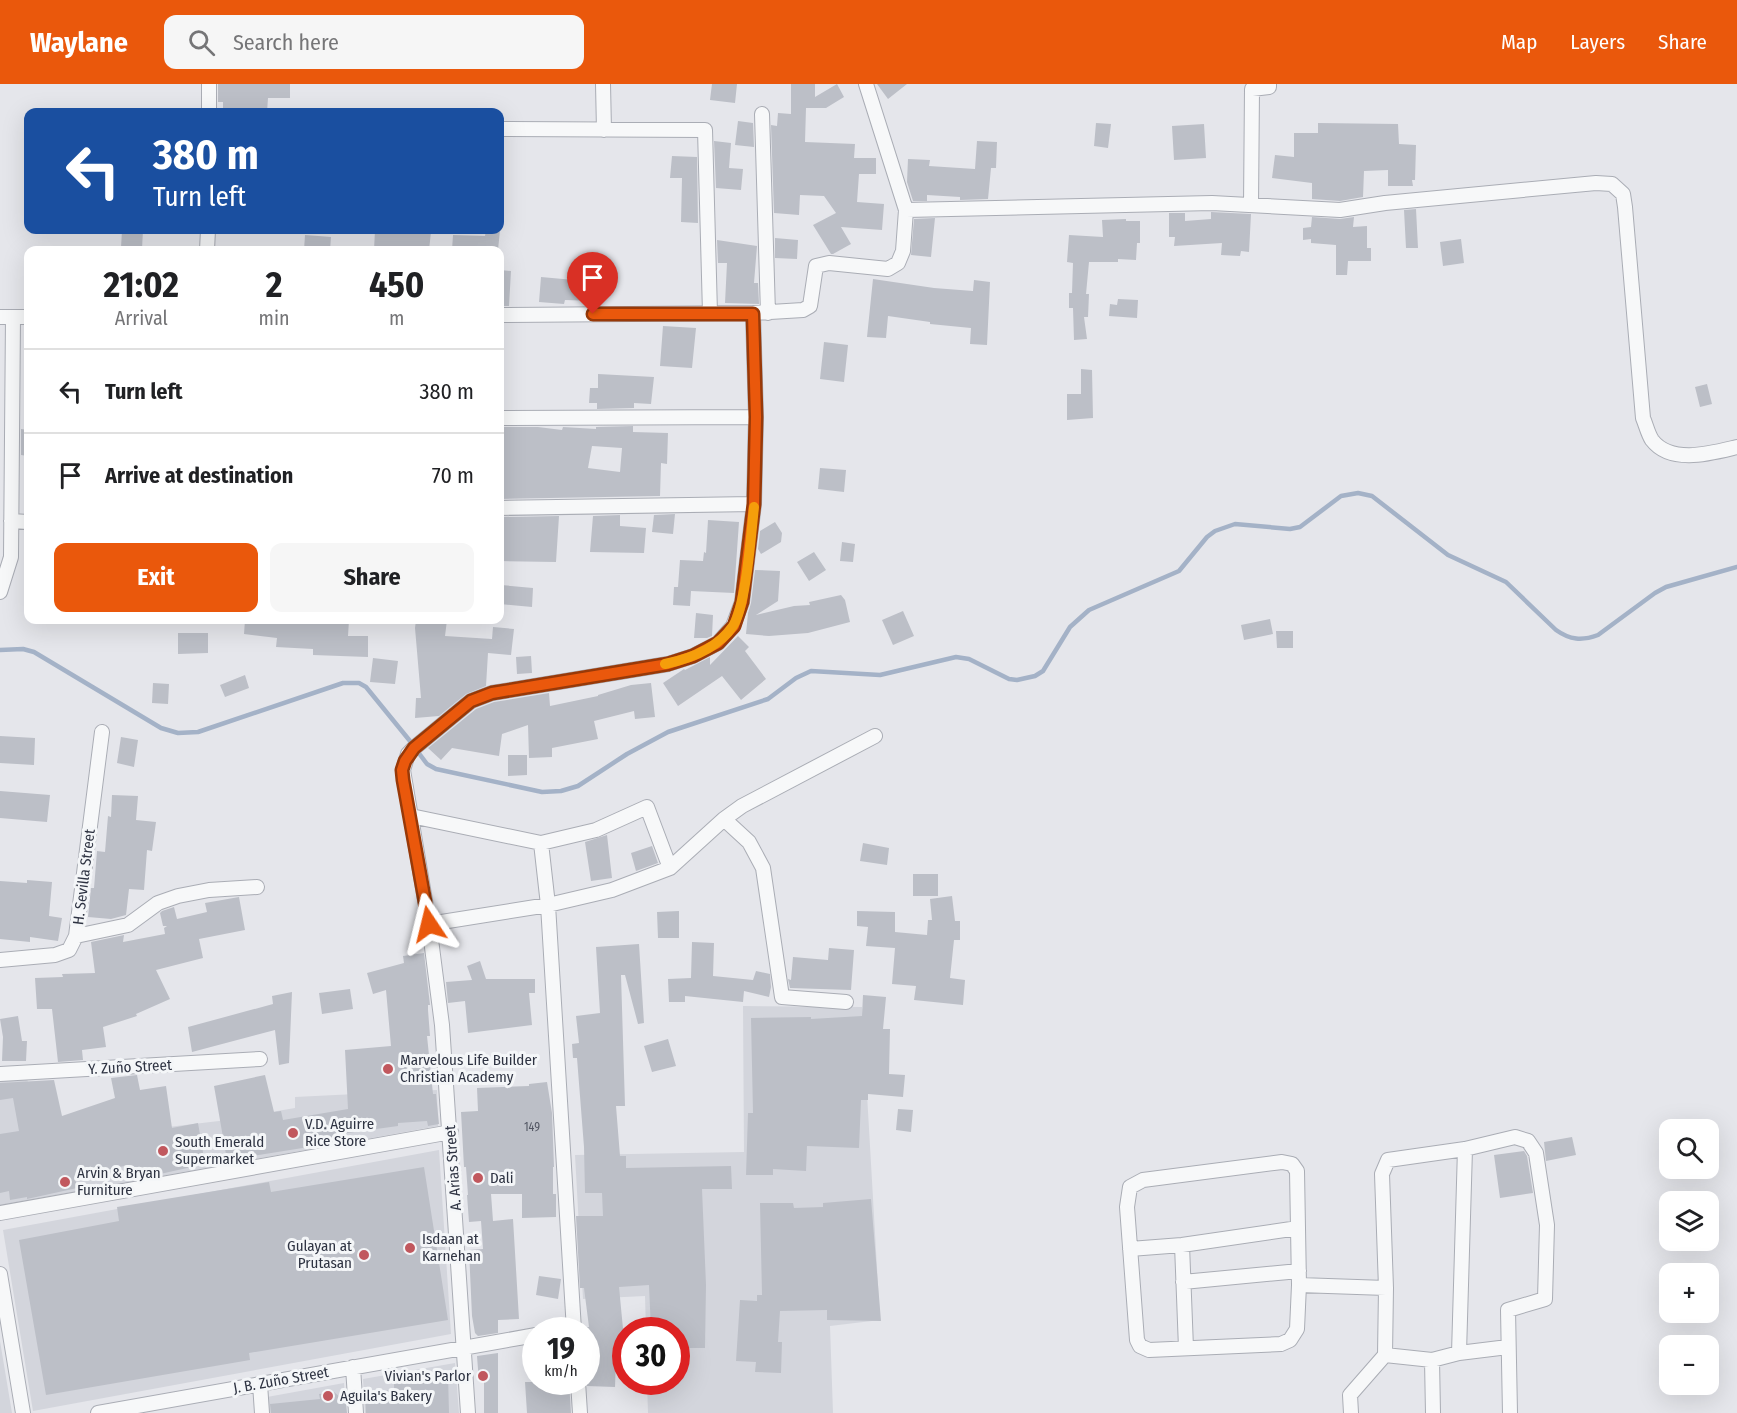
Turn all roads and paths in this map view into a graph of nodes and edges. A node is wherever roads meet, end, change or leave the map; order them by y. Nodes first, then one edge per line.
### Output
1 (209, 84) edge
2 (603, 84) edge
3 (866, 84) edge
4 (1269, 84) edge
5 (209, 108) edge
6 (762, 114) dead end
7 (504, 129) edge
8 (604, 130) junction
9 (1251, 205) junction
10 (906, 210) junction
11 (710, 313) junction
12 (768, 313) junction
13 (753, 314) junction
14 (504, 315) edge
15 (7, 317) edge
16 (24, 317) edge
17 (756, 417) junction
18 (504, 418) edge
19 (5, 446) edge
20 (1737, 447) edge
21 (754, 504) junction
22 (504, 508) edge
23 (11, 520) junction
24 (24, 522) edge
25 (0, 592) edge
26 (102, 732) dead end
27 (875, 736) dead end
28 (411, 816) junction
29 (724, 819) junction
30 (541, 843) junction
31 (670, 868) junction
32 (257, 887) dead end
33 (548, 905) junction
34 (429, 924) junction
35 (76, 936) junction
36 (0, 960) edge
37 (846, 1002) dead end
38 (260, 1059) dead end
39 (0, 1074) edge
40 (451, 1132) junction
41 (1465, 1149) junction
42 (0, 1213) edge
43 (1298, 1228) junction
44 (1182, 1245) junction
45 (1130, 1249) junction
46 (0, 1274) edge
47 (1299, 1278) junction
48 (1183, 1282) junction
49 (1386, 1288) junction
50 (569, 1317) edge
51 (522, 1337) edge
52 (464, 1347) junction
53 (1508, 1347) junction
54 (1185, 1348) junction
55 (1459, 1353) junction
56 (1385, 1355) junction
57 (1432, 1360) junction
58 (353, 1367) junction
59 (260, 1384) junction
60 (579, 1395) edge
61 (23, 1413) edge
62 (98, 1413) edge
63 (262, 1413) edge
64 (356, 1413) edge
65 (468, 1413) edge
66 (580, 1413) edge
67 (1351, 1413) edge
68 (1433, 1413) edge
69 (1510, 1413) edge

1 - 5 street
2 - 8 street
3 - 10 street
4 - 9 street
6 - 12 street
7 - 8 street
8 - 11 street
9 - 10 street
9 - 20 street
10 - 12 street
11 - 13 street
11 - 14 street
12 - 13 street
13 - 17 street, A. Arias Street
15 - 16 street
15 - 19 street
17 - 18 street
17 - 21 street, A. Arias Street
19 - 23 street
21 - 22 street
21 - 28 street, A. Arias Street
23 - 24 street
23 - 25 street
26 - 35 street, H. Sevilla Street
27 - 29 street
28 - 30 street
28 - 34 street, A. Arias Street
29 - 31 street
29 - 37 street
30 - 31 street
30 - 33 street
31 - 33 street
32 - 35 street
33 - 34 street
33 - 50 street
34 - 40 street, A. Arias Street
35 - 36 street, H. Sevilla Street
38 - 39 street, Y. Zuño Street
40 - 42 street
40 - 52 street, A. Arias Street
41 - 49 street
41 - 53 street
41 - 55 street
43 - 44 street
43 - 45 street
43 - 47 street
44 - 45 street
44 - 48 street
45 - 54 street
46 - 61 street
47 - 48 street
47 - 49 street
47 - 54 street
48 - 54 street
49 - 56 street
51 - 52 street, J. B. Zuño Street
52 - 58 street, J. B. Zuño Street
52 - 65 street, A. Arias Street
53 - 55 street
53 - 69 street
55 - 57 street
56 - 57 street
56 - 67 street
57 - 68 street
58 - 59 street, J. B. Zuño Street
58 - 64 street
59 - 62 street, J. B. Zuño Street
59 - 63 street
60 - 66 street

